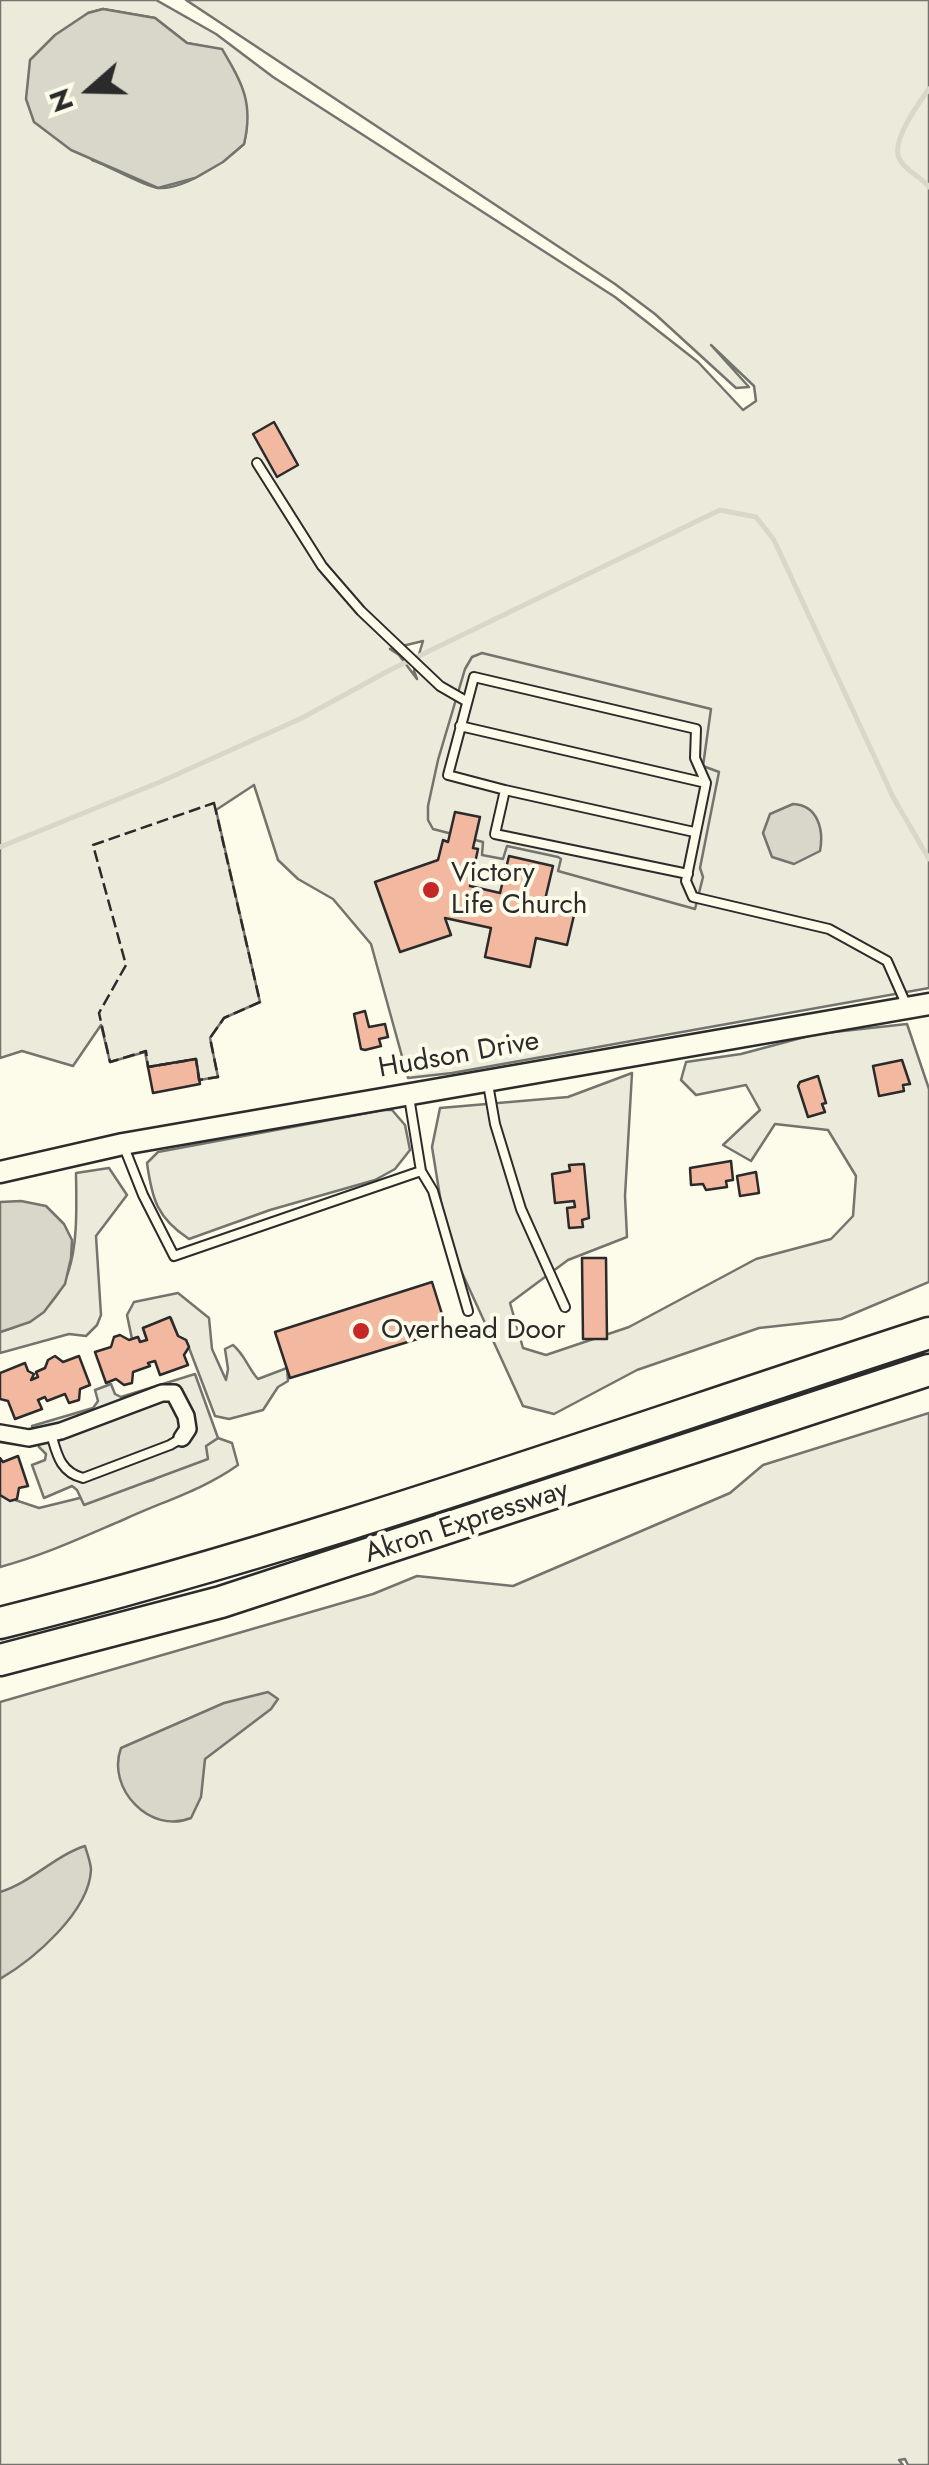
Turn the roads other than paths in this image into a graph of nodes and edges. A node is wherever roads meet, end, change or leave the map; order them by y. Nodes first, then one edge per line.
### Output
1 (258, 463) dead end
2 (466, 701) junction
3 (460, 726) junction
4 (706, 783) junction
5 (505, 790) junction
6 (694, 832) junction
7 (688, 874) junction
8 (929, 1004) edge
9 (908, 1008) junction
10 (487, 1079) junction
11 (408, 1093) junction
12 (123, 1144) junction
13 (421, 1170) junction
14 (0, 1172) edge
15 (566, 1307) dead end
16 (468, 1311) dead end
17 (929, 1333) edge
18 (929, 1370) edge
19 (0, 1433) edge
20 (50, 1433) junction
21 (182, 1438) joint
22 (0, 1623) edge
23 (0, 1660) edge

1 - 2 lane
2 - 3 lane
2 - 4 lane
3 - 4 lane
3 - 5 lane
4 - 6 lane
5 - 6 lane
5 - 7 lane
6 - 7 lane
7 - 9 lane
8 - 9 street, Hudson Drive
9 - 10 street, Hudson Drive
10 - 11 street, Hudson Drive
10 - 15 lane
11 - 12 street, Hudson Drive
11 - 13 lane
12 - 13 lane
12 - 14 street, Hudson Drive
13 - 16 lane
17 - 22 highway, Akron Expressway
18 - 23 highway, Akron Expressway
19 - 20 street
20 - 21 lane
20 - 21 street

